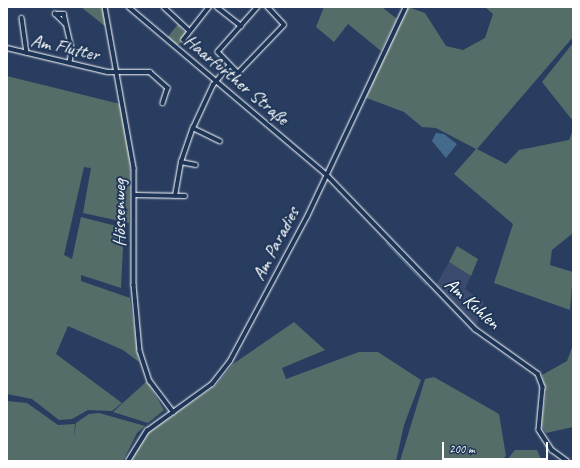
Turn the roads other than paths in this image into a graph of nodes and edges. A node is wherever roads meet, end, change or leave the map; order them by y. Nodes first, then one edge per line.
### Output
1 (105, 7) edge
2 (129, 7) edge
3 (164, 7) edge
4 (209, 7) edge
5 (217, 7) edge
6 (258, 7) edge
7 (267, 7) edge
8 (406, 7) edge
9 (22, 18) dead end
10 (65, 24) dead end
11 (241, 26) junction
12 (189, 30) junction
13 (183, 40) dead end
14 (7, 48) edge
15 (27, 53) junction
16 (70, 63) junction
17 (230, 66) junction
18 (118, 73) junction
19 (216, 82) junction
20 (163, 103) dead end
21 (193, 128) junction
22 (220, 141) dead end
23 (181, 162) junction
24 (196, 165) dead end
25 (325, 174) junction
26 (134, 195) junction
27 (175, 196) junction
28 (185, 196) dead end
29 (173, 412) junction
30 (128, 461) edge
31 (567, 461) edge

1 - 18 street, Hössenweg
2 - 19 street, Haarfurther Straße
3 - 12 street
4 - 12 street
5 - 11 street
6 - 11 street
7 - 17 street
8 - 25 street, Am Paradies
9 - 15 street
10 - 16 street
11 - 17 street
12 - 13 street
14 - 15 street, Am Flutter
15 - 16 street, Am Flutter
16 - 18 street, Am Flutter
17 - 19 street
18 - 20 street, Am Flutter
18 - 26 street, Hössenweg
19 - 21 street
19 - 25 street, Haarfurther Straße
21 - 22 street
21 - 23 street
23 - 24 street
23 - 27 street
25 - 29 street, Am Paradies
25 - 31 street, Am Kuhlen
26 - 27 street
26 - 29 street, Hössenweg
27 - 28 street
29 - 30 street, Am Paradies

